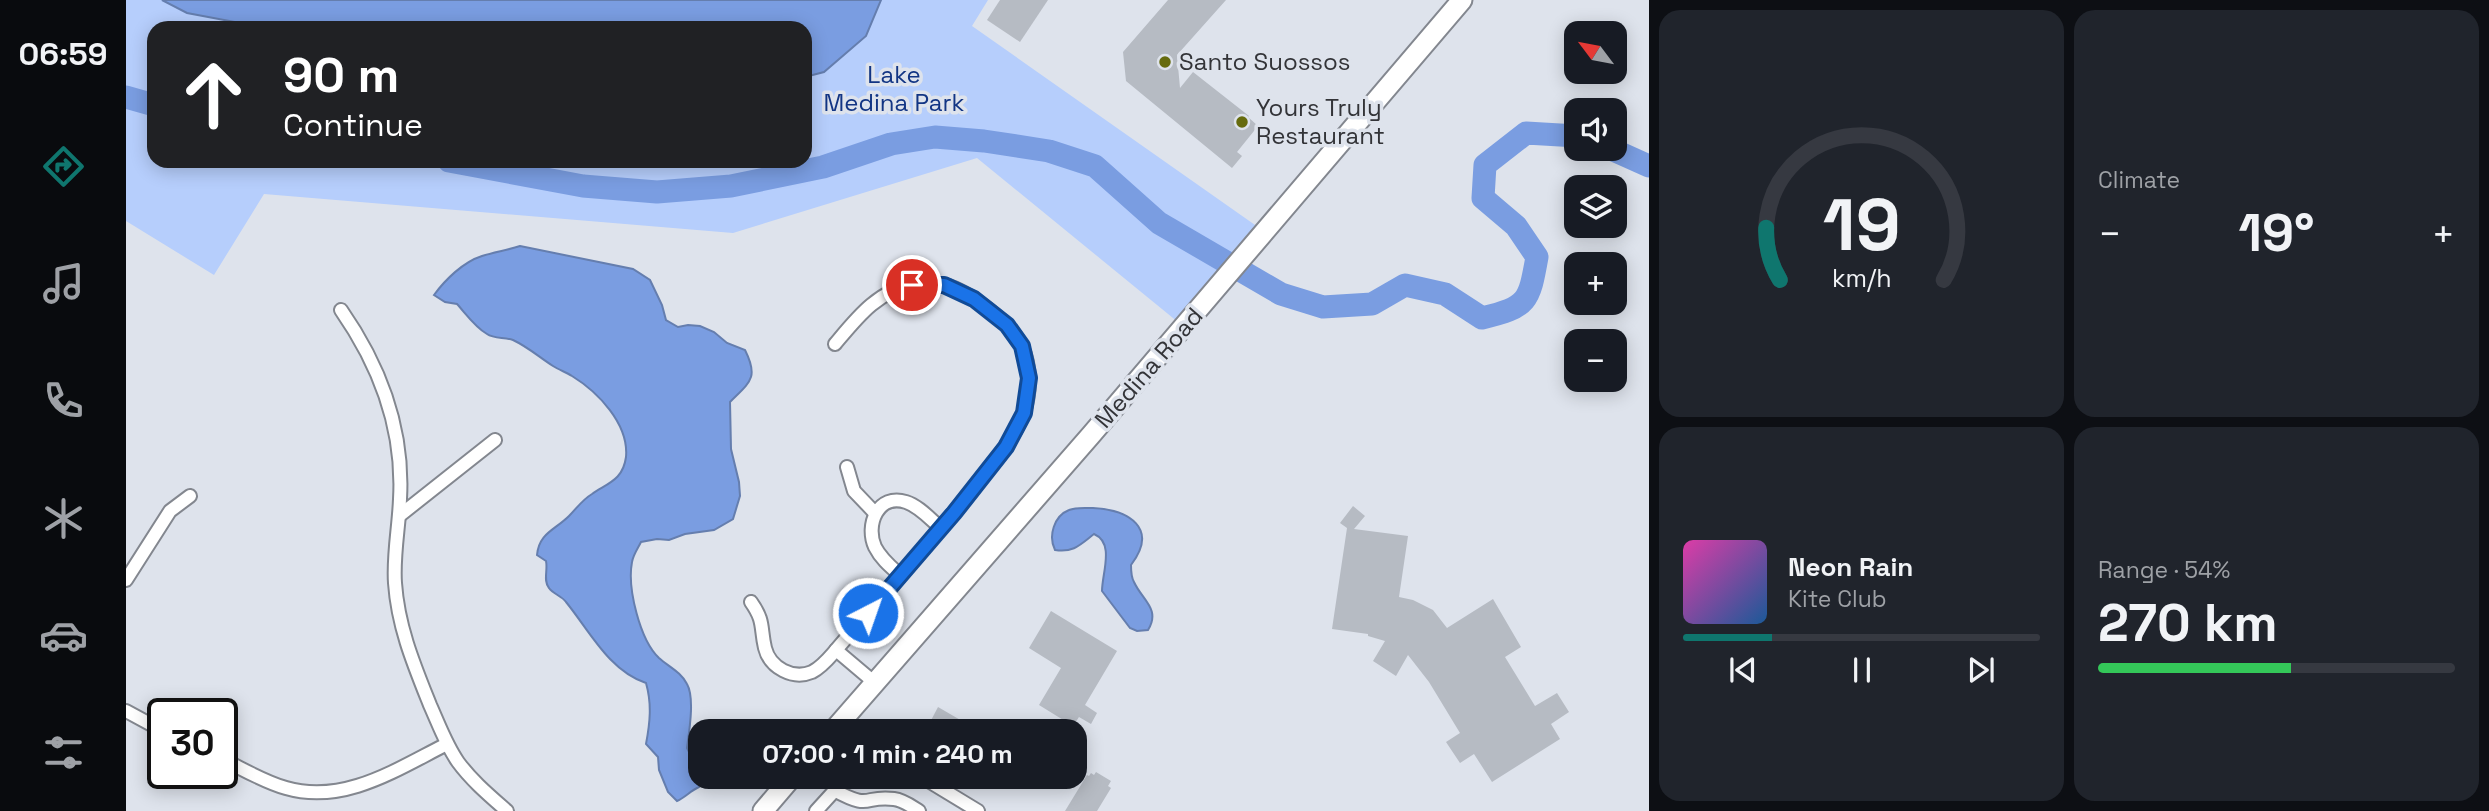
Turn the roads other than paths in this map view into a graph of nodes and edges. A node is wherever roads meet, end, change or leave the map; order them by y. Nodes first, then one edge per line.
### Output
1 (1462, 0) edge
2 (341, 310) dead end
3 (835, 344) dead end
4 (495, 440) dead end
5 (847, 467) dead end
6 (190, 496) dead end
7 (875, 513) junction
8 (399, 516) junction
9 (941, 528) junction
10 (900, 575) junction
11 (126, 580) edge
12 (751, 602) dead end
13 (836, 650) junction
14 (875, 683) junction
15 (126, 711) edge
16 (843, 719) edge
17 (147, 722) edge
18 (447, 744) junction
19 (238, 767) edge
20 (782, 789) edge
21 (942, 789) edge
22 (834, 790) joint
23 (507, 811) edge
24 (763, 811) edge
25 (816, 811) edge
26 (919, 811) edge
27 (978, 811) edge

1 - 14 highway, Medina Road
2 - 8 street
3 - 9 street
4 - 8 street
5 - 7 street
6 - 11 street
7 - 9 street
7 - 10 street
8 - 18 street
9 - 10 street
10 - 13 street
12 - 13 street
13 - 14 street
14 - 16 highway, Medina Road
15 - 17 street
18 - 19 street
18 - 23 street
20 - 24 highway
21 - 27 street
22 - 25 street
22 - 26 street

